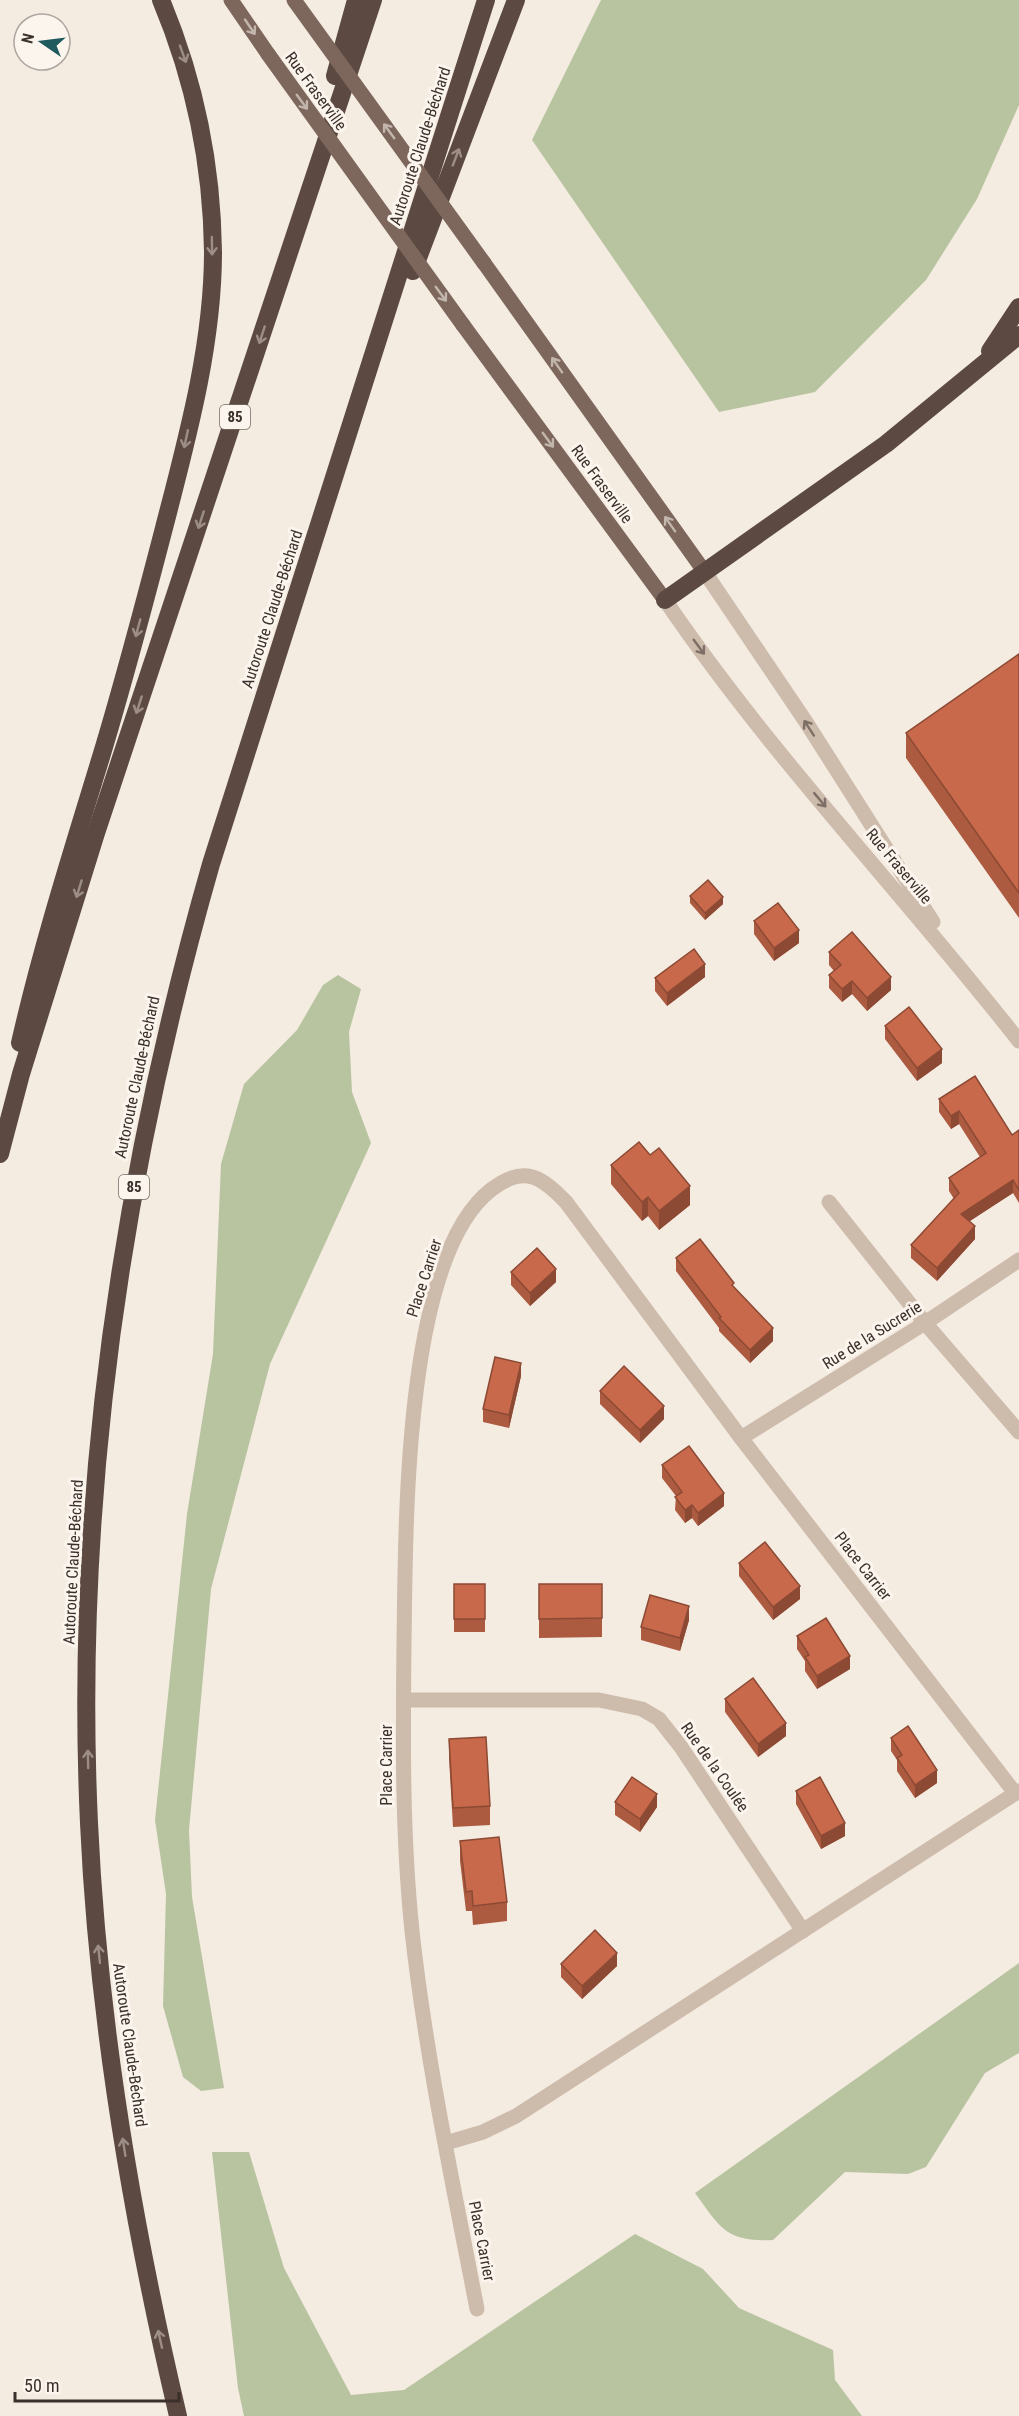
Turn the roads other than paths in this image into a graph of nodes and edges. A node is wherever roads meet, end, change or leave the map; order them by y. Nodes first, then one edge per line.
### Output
1 (161, 0) edge
2 (231, 0) edge
3 (294, 0) edge
4 (356, 0) edge
5 (373, 0) edge
6 (486, 0) edge
7 (516, 0) edge
8 (1019, 307) edge
9 (270, 311) junction
10 (1019, 334) edge
11 (977, 369) junction
12 (339, 467) junction
13 (704, 571) junction
14 (665, 600) junction
15 (965, 972) junction
16 (1019, 1041) edge
17 (0, 1145) edge
18 (0, 1154) edge
19 (829, 1202) dead end
20 (1019, 1260) edge
21 (925, 1323) junction
22 (1019, 1432) edge
23 (741, 1438) junction
24 (404, 1700) junction
25 (1017, 1792) edge
26 (803, 1931) junction
27 (446, 2143) junction
28 (477, 2310) dead end
29 (178, 2416) edge

1 -> 17 highway
2 -> 14 main road, Rue Fraserville, bridge
13 -> 3 main road, Rue Fraserville, bridge
4 - 9 highway
5 - 9 highway, 85
6 - 12 highway, Autoroute Claude-Béchard / 85
12 -> 7 highway
8 - 11 highway
9 -> 18 highway, 85
10 - 11 highway
11 - 13 highway
29 -> 12 highway, Autoroute Claude-Béchard / 85
13 - 14 highway
15 -> 13 street, Rue Fraserville
14 -> 15 street, Rue Fraserville
15 - 16 street, Rue Fraserville
19 - 21 street
20 - 21 street, Rue de la Sucrerie
21 - 22 street
21 - 23 street, Rue de la Sucrerie
23 - 24 street, Place Carrier
23 - 25 street, Place Carrier
24 - 26 street, Rue de la Coulée
24 - 27 street, Place Carrier
25 - 26 street, Place Carrier
26 - 27 street, Place Carrier
27 - 28 street, Place Carrier

